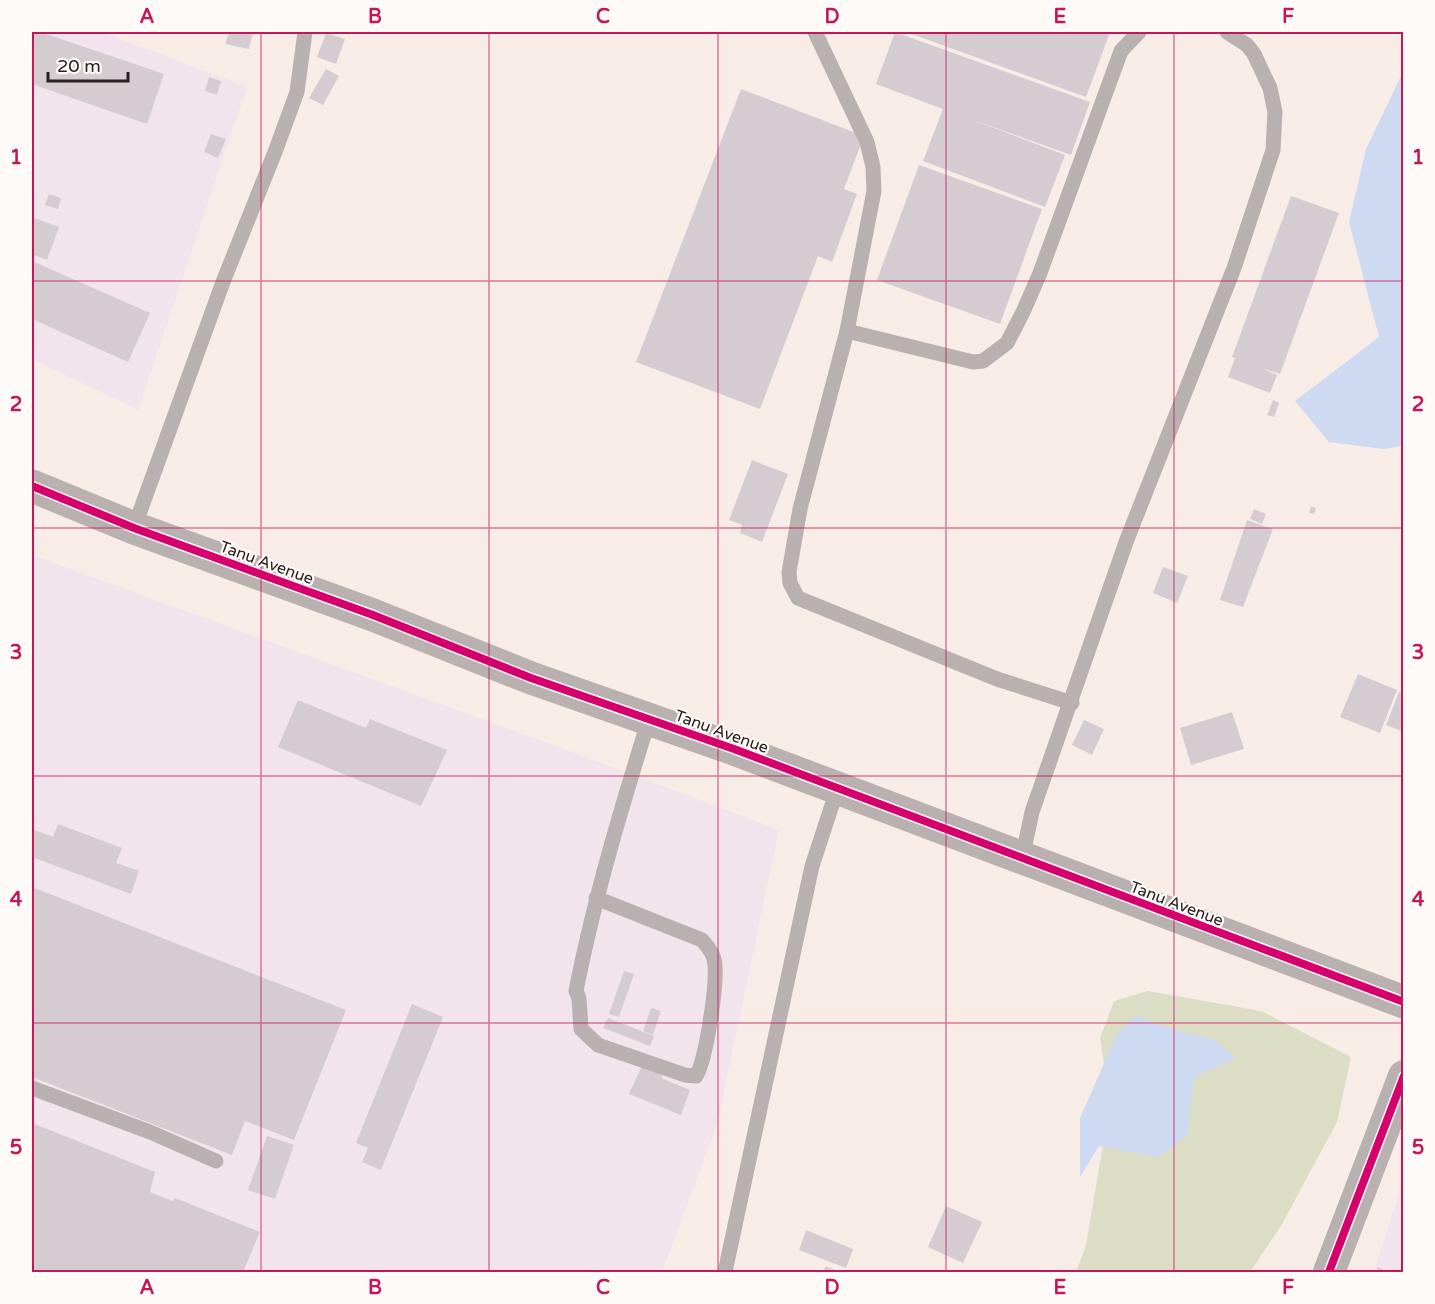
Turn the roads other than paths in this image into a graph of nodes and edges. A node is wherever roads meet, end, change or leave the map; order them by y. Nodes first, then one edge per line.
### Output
1 (304, 32) edge
2 (815, 32) edge
3 (1139, 32) edge
4 (1227, 32) edge
5 (847, 331) junction
6 (32, 486) edge
7 (134, 528) junction
8 (1072, 703) junction
9 (649, 719) junction
10 (837, 790) junction
11 (1022, 859) junction
12 (596, 898) junction
13 (1404, 1002) edge
14 (1404, 1076) edge
15 (32, 1088) edge
16 (216, 1161) dead end
17 (725, 1272) edge
18 (1329, 1272) edge

1 - 7 lane
2 - 5 lane
3 - 5 lane
4 - 8 lane
5 - 8 lane
6 - 7 street, Tanu Avenue
7 - 9 street, Tanu Avenue
8 - 11 lane
9 - 10 street, Tanu Avenue
9 - 12 lane
10 - 11 street, Tanu Avenue
10 - 17 lane
11 - 13 street, Tanu Avenue
12 - 12 lane
14 - 18 street
15 - 16 lane

